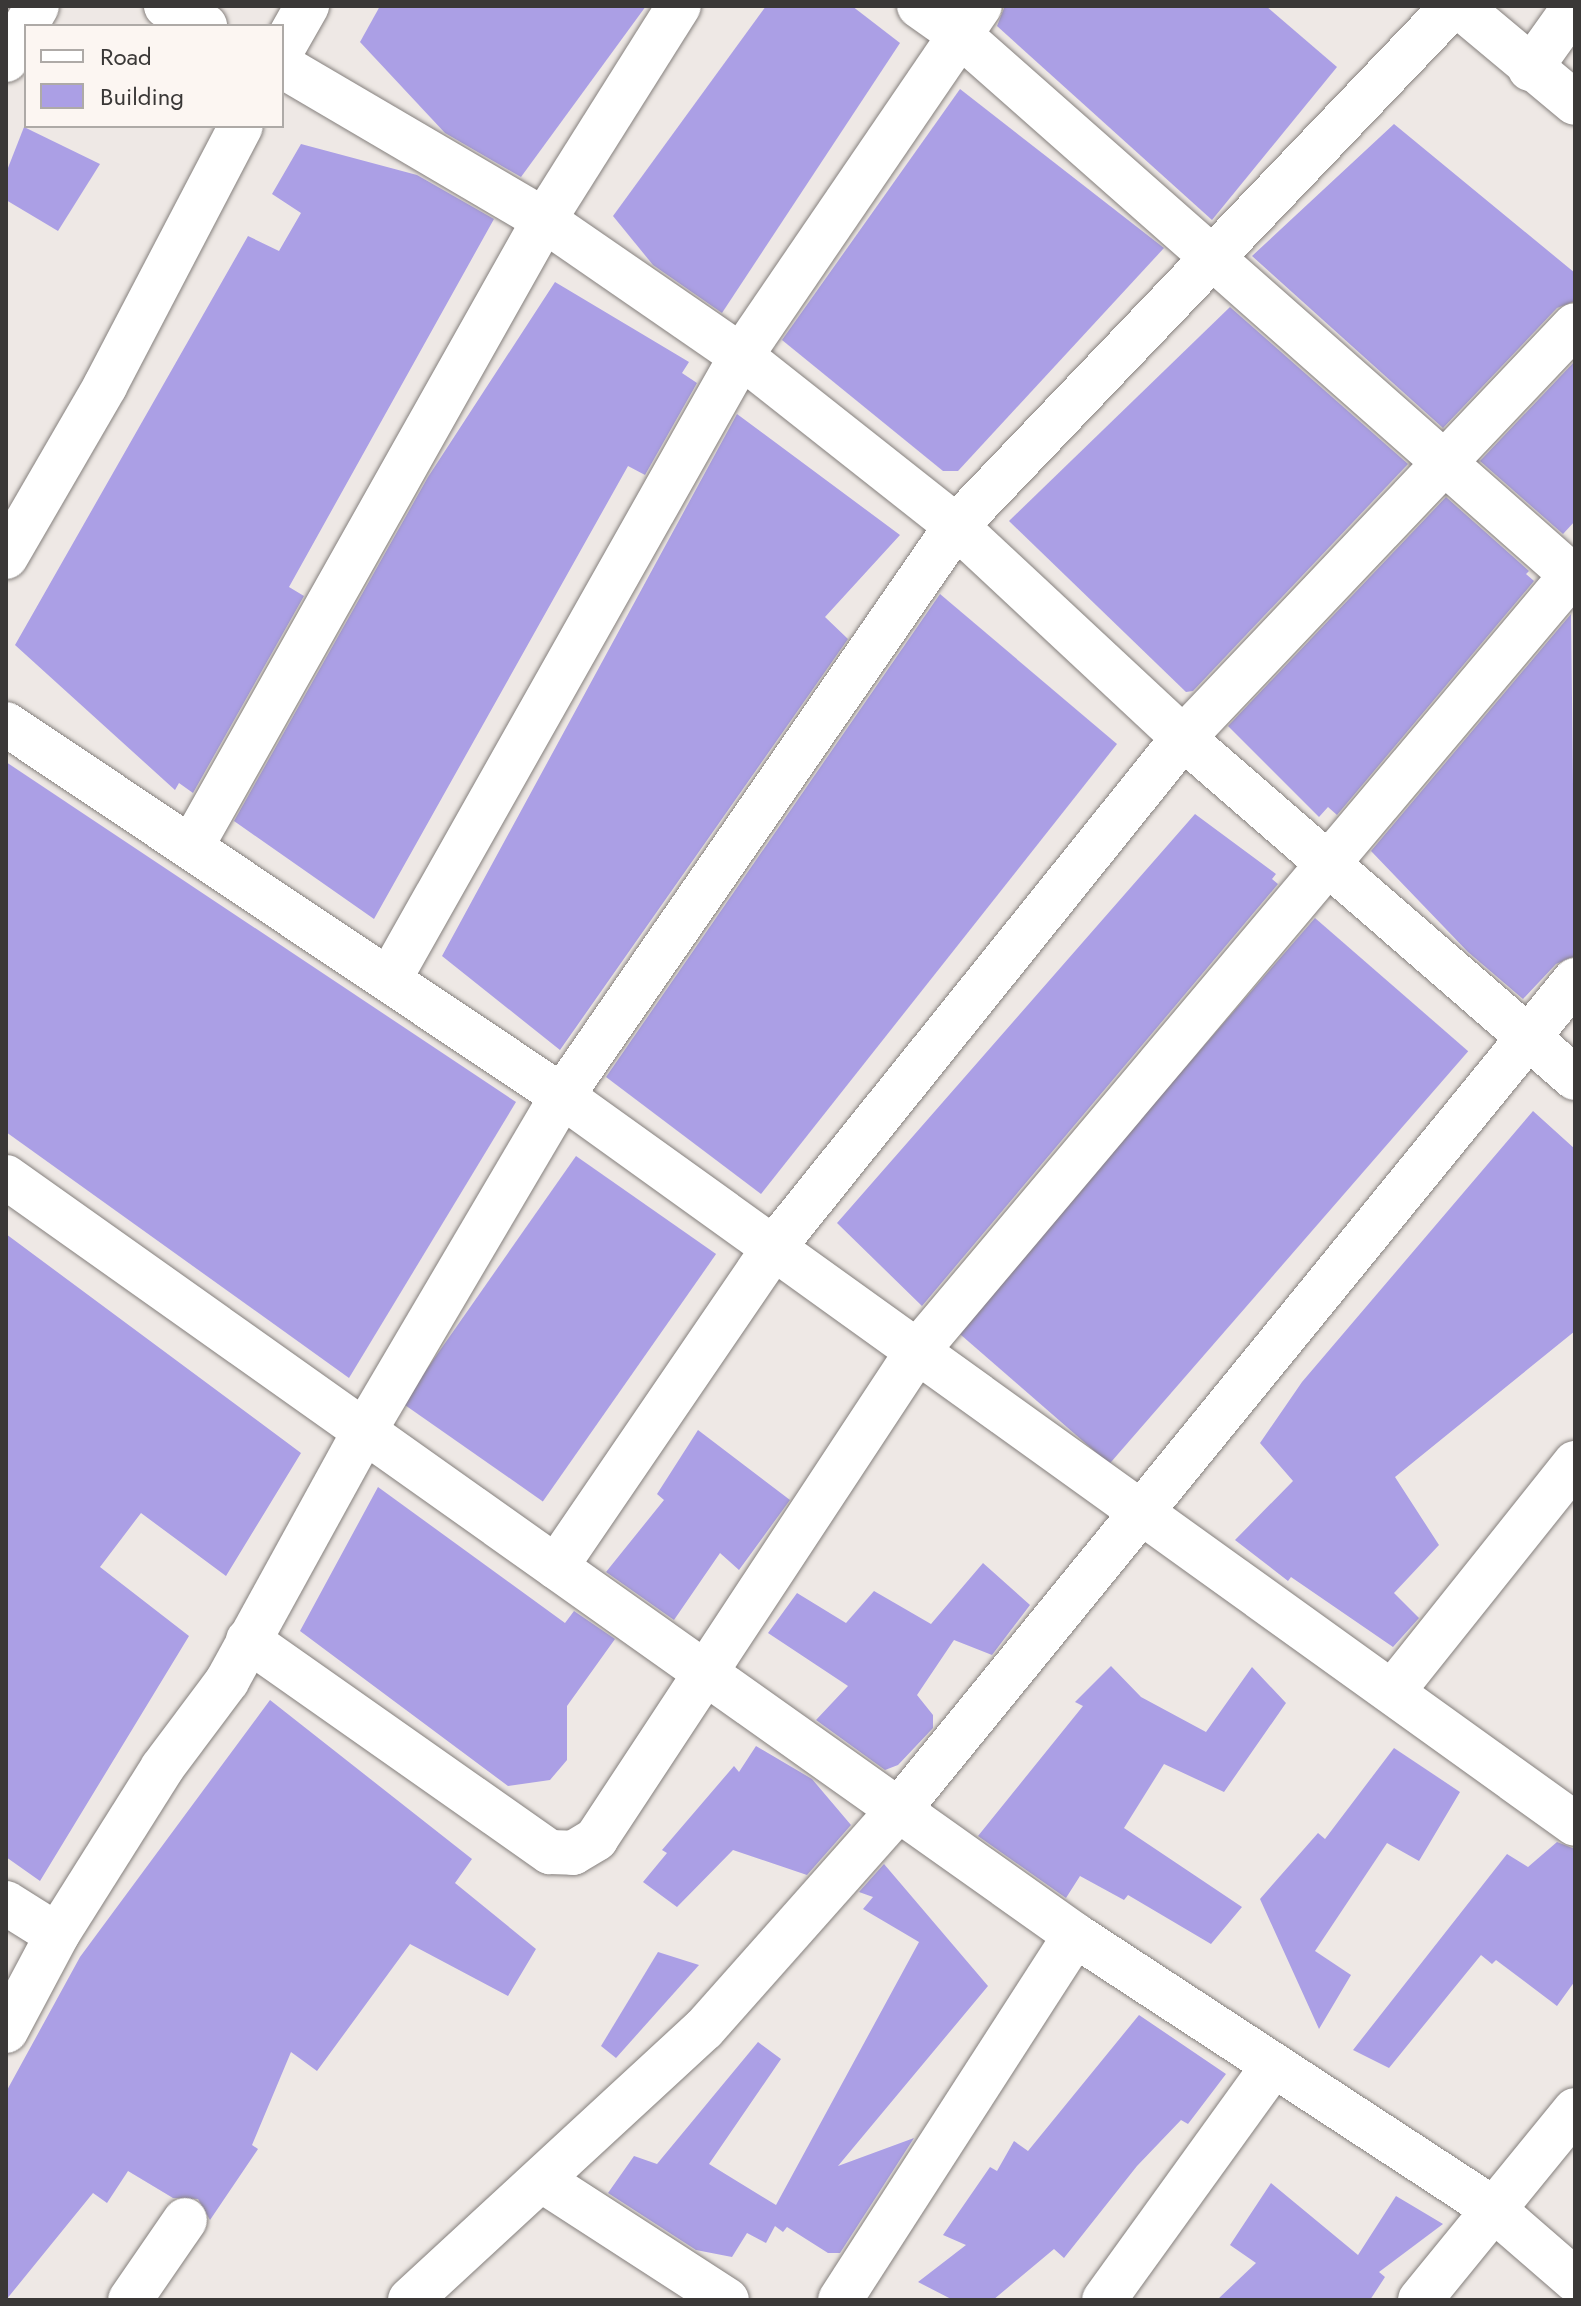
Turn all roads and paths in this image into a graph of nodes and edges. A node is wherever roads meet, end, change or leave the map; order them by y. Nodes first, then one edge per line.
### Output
1 (37, 6) edge
2 (166, 6) edge
3 (307, 6) edge
4 (679, 6) edge
5 (919, 6) edge
6 (1456, 6) edge
7 (1575, 6) edge
8 (970, 21) edge
9 (27, 24) edge
10 (201, 24) edge
11 (24, 29) edge
12 (284, 46) edge
13 (6, 60) edge
14 (284, 67) edge
15 (1530, 69) junction
16 (1575, 103) edge
17 (240, 128) edge
18 (544, 220) junction
19 (1213, 257) junction
20 (1575, 325) edge
21 (741, 356) junction
22 (1443, 460) junction
23 (956, 526) junction
24 (6, 557) edge
25 (1574, 575) edge
26 (6, 724) edge
27 (1183, 738) junction
28 (193, 844) junction
29 (1326, 864) junction
30 (390, 978) junction
31 (1575, 980) edge
32 (1527, 1040) junction
33 (1575, 1078) edge
34 (562, 1096) junction
35 (6, 1177) edge
36 (774, 1247) junction
37 (918, 1350) junction
38 (364, 1432) junction
39 (1567, 1489) edge
40 (1140, 1509) junction
41 (556, 1567) junction
42 (248, 1640) junction
43 (706, 1673) junction
44 (1393, 1691) junction
45 (901, 1807) junction
46 (1575, 1824) edge
47 (6, 1903) edge
48 (57, 1935) junction
49 (1075, 1935) junction
50 (6, 2031) edge
51 (1273, 2066) junction
52 (1575, 2110) edge
53 (543, 2181) junction
54 (1492, 2208) junction
55 (185, 2220) dead end
56 (1575, 2280) edge
57 (712, 2296) edge
58 (130, 2300) edge
59 (410, 2300) edge
60 (840, 2300) edge
61 (1104, 2300) edge
62 (1420, 2300) edge

1 - 9 street
2 - 10 street
3 - 12 street
4 - 18 street
5 - 8 street
6 - 15 street
6 - 19 street
7 - 15 street
8 - 19 street
8 - 21 street
11 - 13 street
14 - 18 street
15 - 16 street
17 - 24 street
18 - 21 street
18 - 28 street
19 - 22 street
19 - 23 street
20 - 22 street
21 - 23 street
21 - 30 street
22 - 25 street
22 - 27 street
23 - 27 street
23 - 34 street
25 - 29 street
26 - 28 street
27 - 29 street
27 - 36 street
28 - 30 street
29 - 32 street
29 - 37 street
30 - 34 street
31 - 32 street
32 - 33 street
32 - 40 street
34 - 36 street
34 - 38 street
35 - 38 street
36 - 37 street
36 - 41 street
37 - 40 street
37 - 43 street
38 - 41 street
38 - 42 street
39 - 44 street
40 - 44 street
40 - 45 street
41 - 43 street
42 - 43 street
42 - 48 street
43 - 45 street
44 - 46 street
45 - 49 street
45 - 53 street
47 - 48 street
48 - 50 street
49 - 51 street
49 - 60 street
51 - 54 street
51 - 61 street
52 - 54 street
53 - 57 street
53 - 59 street
54 - 56 street
54 - 62 street
55 - 58 street

